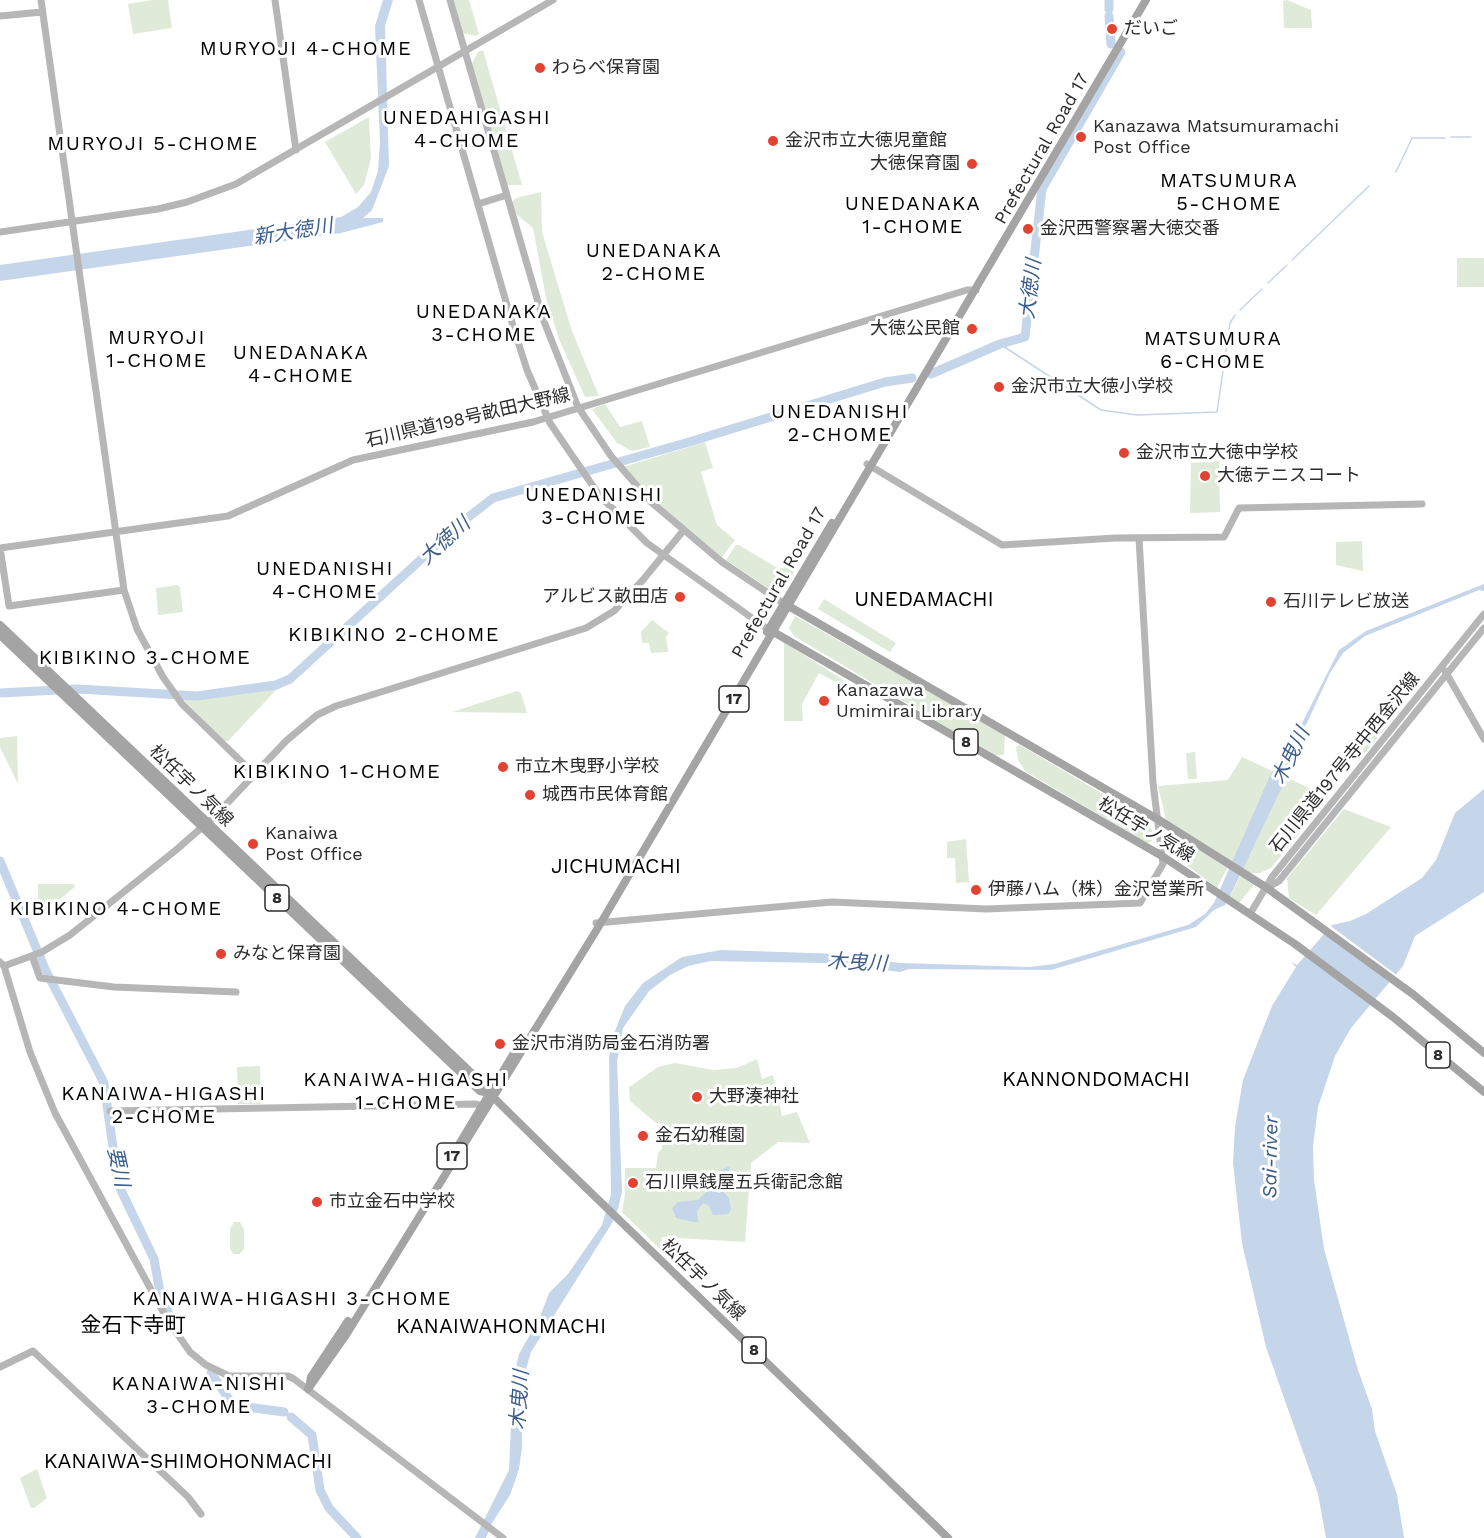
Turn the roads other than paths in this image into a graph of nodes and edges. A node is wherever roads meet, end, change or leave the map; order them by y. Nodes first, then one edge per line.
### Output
1 (41, 0) edge
2 (275, 0) edge
3 (419, 0) edge
4 (450, 0) edge
5 (553, 0) edge
6 (1140, 0) edge
7 (1146, 0) edge
8 (42, 12) junction
9 (0, 16) edge
10 (465, 52) junction
11 (438, 67) junction
12 (296, 150) junction
13 (507, 195) junction
14 (479, 206) junction
15 (70, 222) junction
16 (0, 232) edge
17 (974, 290) junction
18 (578, 407) junction
19 (547, 417) junction
20 (869, 465) junction
21 (1422, 504) dead end
22 (683, 531) junction
23 (115, 532) junction
24 (1139, 537) junction
25 (0, 548) edge
26 (663, 555) junction
27 (124, 590) junction
28 (786, 605) junction
29 (1484, 614) edge
30 (0, 625) edge
31 (1484, 628) edge
32 (771, 631) junction
33 (0, 635) edge
34 (1443, 666) junction
35 (1447, 674) junction
36 (47, 675) junction
37 (1484, 739) edge
38 (254, 774) junction
39 (1159, 820) junction
40 (205, 825) junction
41 (1162, 856) junction
42 (1267, 888) junction
43 (1250, 914) junction
44 (598, 922) junction
45 (37, 954) junction
46 (2, 964) edge
47 (236, 992) dead end
48 (1484, 1053) edge
49 (1484, 1092) edge
50 (491, 1095) junction
51 (484, 1107) junction
52 (110, 1111) dead end
53 (0, 1367) edge
54 (308, 1389) junction
55 (201, 1514) dead end
56 (503, 1538) edge
57 (948, 1538) edge

1 - 8 street
2 - 12 street
3 - 11 street
4 - 10 street
5 - 10 street
6 - 17 main road, Prefectural Road 17 / 17
7 - 17 main road, Prefectural Road 17 / 17
8 - 9 street
8 - 15 street
10 - 11 street
10 - 13 street
11 - 12 street
11 - 14 street
12 - 15 street
13 - 14 street
13 - 18 street
14 - 19 street
15 - 16 street
15 - 23 street
17 - 18 street, 石川県道198号畝田大野線
17 - 20 main road, Prefectural Road 17 / 17
18 - 19 street, 石川県道198号畝田大野線
18 - 22 street
19 - 23 street, 石川県道198号畝田大野線
19 - 26 street
20 - 24 street
20 - 28 main road, Prefectural Road 17 / 17
21 - 24 street
22 - 26 street
22 - 28 street
23 - 25 street, 石川県道198号畝田大野線
23 - 27 street
24 - 39 street
25 - 27 street
26 - 32 street
26 - 38 street
27 - 38 street
28 - 32 main road, Prefectural Road 17 / 17
28 - 39 main road, 松任宇ノ気線 / 8
29 - 34 street
30 - 36 main road, 松任宇ノ気線 / 8
31 - 35 street
32 - 41 main road, 松任宇ノ気線 / 8
32 - 44 main road, Prefectural Road 17 / 17
33 - 36 main road, 松任宇ノ気線 / 8
34 - 35 street, 石川県道197号寺中西金沢線
34 - 42 street, 石川県道197号寺中西金沢線
35 - 37 street, 石川県道197号寺中西金沢線
35 - 42 street, 石川県道197号寺中西金沢線
36 - 40 main road, 松任宇ノ気線 / 8
38 - 40 street
39 - 41 street
39 - 42 main road, 松任宇ノ気線 / 8
40 - 45 street
40 - 50 main road, 松任宇ノ気線 / 8
41 - 43 main road, 松任宇ノ気線 / 8
41 - 44 street
42 - 43 street, 石川県道197号寺中西金沢線
42 - 48 main road, 8
43 - 49 main road, 松任宇ノ気線 / 8
44 - 50 main road, Prefectural Road 17 / 17
45 - 46 street
45 - 47 street
46 - 54 street
50 - 51 main road, Prefectural Road 17 / 17
50 - 57 main road, 松任宇ノ気線 / 8
51 - 52 street
51 - 54 main road, Prefectural Road 17 / 17
53 - 55 street
54 - 56 street

